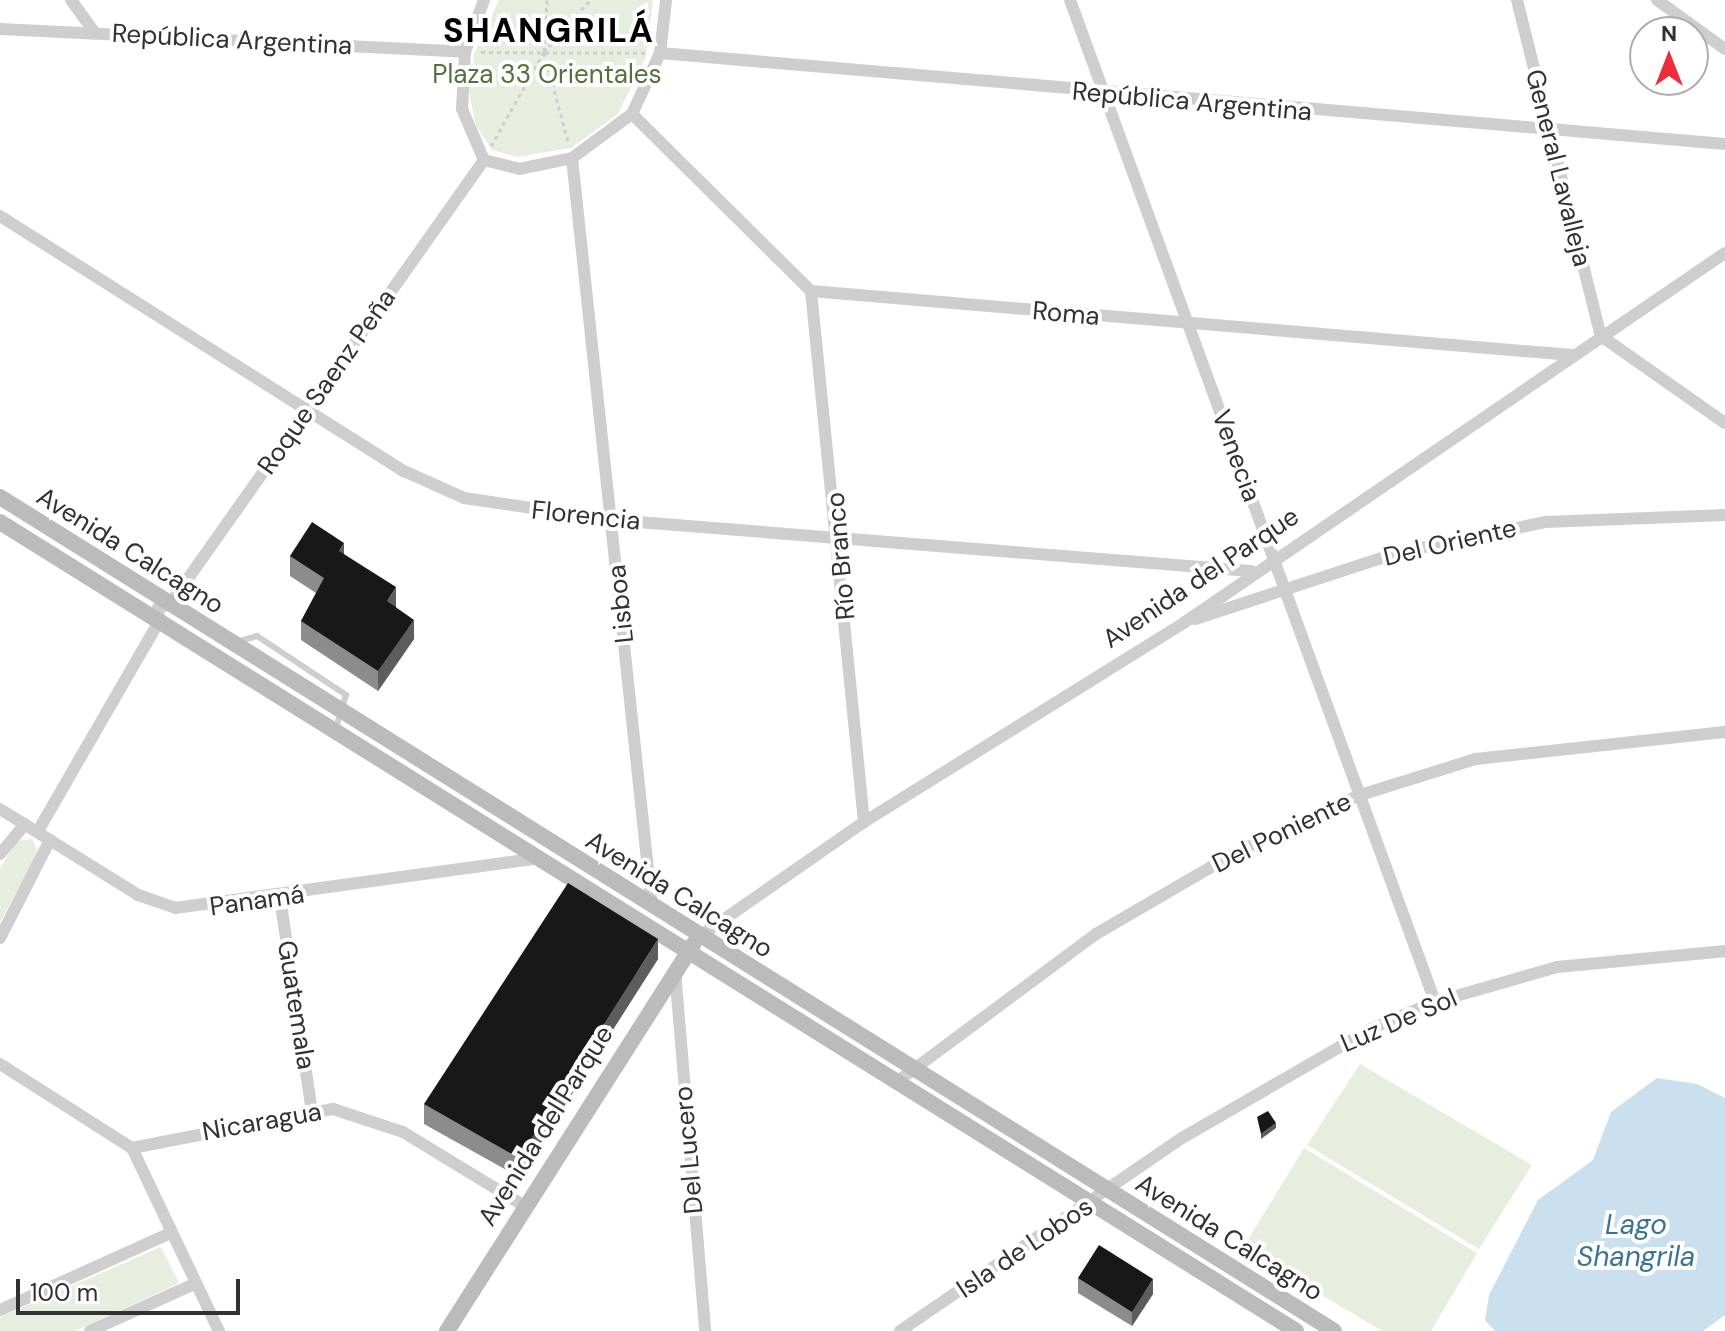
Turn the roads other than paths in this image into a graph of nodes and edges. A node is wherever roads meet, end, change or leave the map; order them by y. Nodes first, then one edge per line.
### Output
1 (71, 0) edge
2 (484, 0) edge
3 (666, 0) edge
4 (1070, 0) edge
5 (1517, 0) edge
6 (1657, 0) edge
7 (0, 29) edge
8 (95, 33) junction
9 (1725, 49) edge
10 (465, 52) junction
11 (660, 53) junction
12 (1106, 95) junction
13 (632, 114) junction
14 (1546, 131) junction
15 (1725, 144) edge
16 (572, 158) junction
17 (484, 160) junction
18 (1, 219) edge
19 (1725, 253) edge
20 (811, 291) junction
21 (1188, 325) junction
22 (1601, 336) junction
23 (1572, 355) junction
24 (305, 411) junction
25 (1725, 423) edge
26 (0, 497) edge
27 (1725, 515) edge
28 (613, 520) junction
29 (0, 522) edge
30 (840, 537) junction
31 (1272, 558) junction
32 (1251, 571) junction
33 (1285, 588) junction
34 (170, 604) junction
35 (159, 621) junction
36 (1185, 622) junction
37 (346, 714) junction
38 (335, 731) junction
39 (1725, 732) edge
40 (1357, 796) junction
41 (0, 809) edge
42 (864, 822) junction
43 (25, 824) junction
44 (38, 831) junction
45 (50, 840) junction
46 (0, 854) edge
47 (539, 858) junction
48 (280, 898) junction
49 (652, 907) junction
50 (0, 938) edge
51 (695, 943) junction
52 (1725, 951) edge
53 (675, 970) junction
54 (1435, 1002) junction
55 (0, 1064) edge
56 (913, 1068) junction
57 (898, 1081) junction
58 (312, 1112) junction
59 (132, 1148) junction
60 (1109, 1191) junction
61 (1091, 1203) junction
62 (524, 1206) junction
63 (168, 1234) junction
64 (192, 1285) junction
65 (0, 1310) edge
66 (455, 1328) edge
67 (90, 1331) edge
68 (219, 1331) edge
69 (705, 1331) edge
70 (900, 1331) edge
71 (1296, 1331) edge
72 (1334, 1331) edge

1 - 8 street
2 - 10 street
3 - 11 street
4 - 12 street, Venecia
5 - 14 street, General Lavalleja
6 - 9 street
7 - 8 street, República Argentina
8 - 10 street, República Argentina
10 - 17 street
11 - 12 street, República Argentina
11 - 13 street
12 - 14 street, República Argentina
12 - 21 street, Venecia
13 - 16 street
13 - 20 street
14 - 15 street, República Argentina
14 - 22 street, General Lavalleja
16 - 17 street
16 - 28 street, Lisboa
17 - 24 street, Roque Saenz Peña
18 - 24 street, Florencia
19 - 22 street, Avenida del Parque
20 - 21 street, Roma
20 - 30 street, Río Branco
21 - 23 street, Roma
21 - 31 street, Venecia
22 - 23 street, Avenida del Parque
22 - 25 street
23 - 31 street, Avenida del Parque
24 - 28 street, Florencia
24 - 34 street, Roque Saenz Peña
26 - 34 street, Avenida Calcagno
27 - 33 street, Del Oriente
28 - 30 street, Florencia
28 - 49 street, Lisboa
29 - 35 street, Avenida Calcagno
30 - 32 street, Florencia
30 - 42 street, Río Branco
31 - 32 street, Avenida del Parque
31 - 33 street, Venecia
32 - 36 street, Avenida del Parque
33 - 36 street, Del Oriente
33 - 40 street, Venecia
34 - 35 street, Roque Saenz Peña
34 - 37 street, Avenida Calcagno
35 - 38 street, Avenida Calcagno
35 - 44 street, Roque Saenz Peña
36 - 42 street, Avenida del Parque
37 - 38 lane
37 - 49 street, Avenida Calcagno
38 - 47 street, Avenida Calcagno
39 - 40 street, Del Poniente
40 - 54 street, Venecia
40 - 56 street, Del Poniente
41 - 43 street, Panamá
42 - 51 street, Avenida del Parque
43 - 44 street, Panamá
43 - 46 street
44 - 45 street, Panamá
45 - 48 street, Panamá
45 - 50 street
47 - 48 street, Panamá
47 - 51 street, Avenida Calcagno
48 - 58 street, Guatemala
49 - 51 street, Avenida Calcagno
51 - 53 street, Avenida del Parque
51 - 56 street, Avenida Calcagno
51 - 57 street, Avenida Calcagno
52 - 54 street, Luz De Sol
53 - 62 street, Avenida del Parque
53 - 69 street, Del Lucero
54 - 60 street, Luz De Sol
55 - 59 street
56 - 57 street, Del Poniente
56 - 60 street, Avenida Calcagno
57 - 61 street, Avenida Calcagno
58 - 59 street, Nicaragua
58 - 62 street, Nicaragua
59 - 63 street
60 - 61 street, Isla de Lobos
60 - 72 street, Avenida Calcagno
61 - 70 street, Isla de Lobos
61 - 71 street, Avenida Calcagno
62 - 66 street, Avenida del Parque
63 - 64 street
63 - 65 street
64 - 67 street
64 - 68 street

